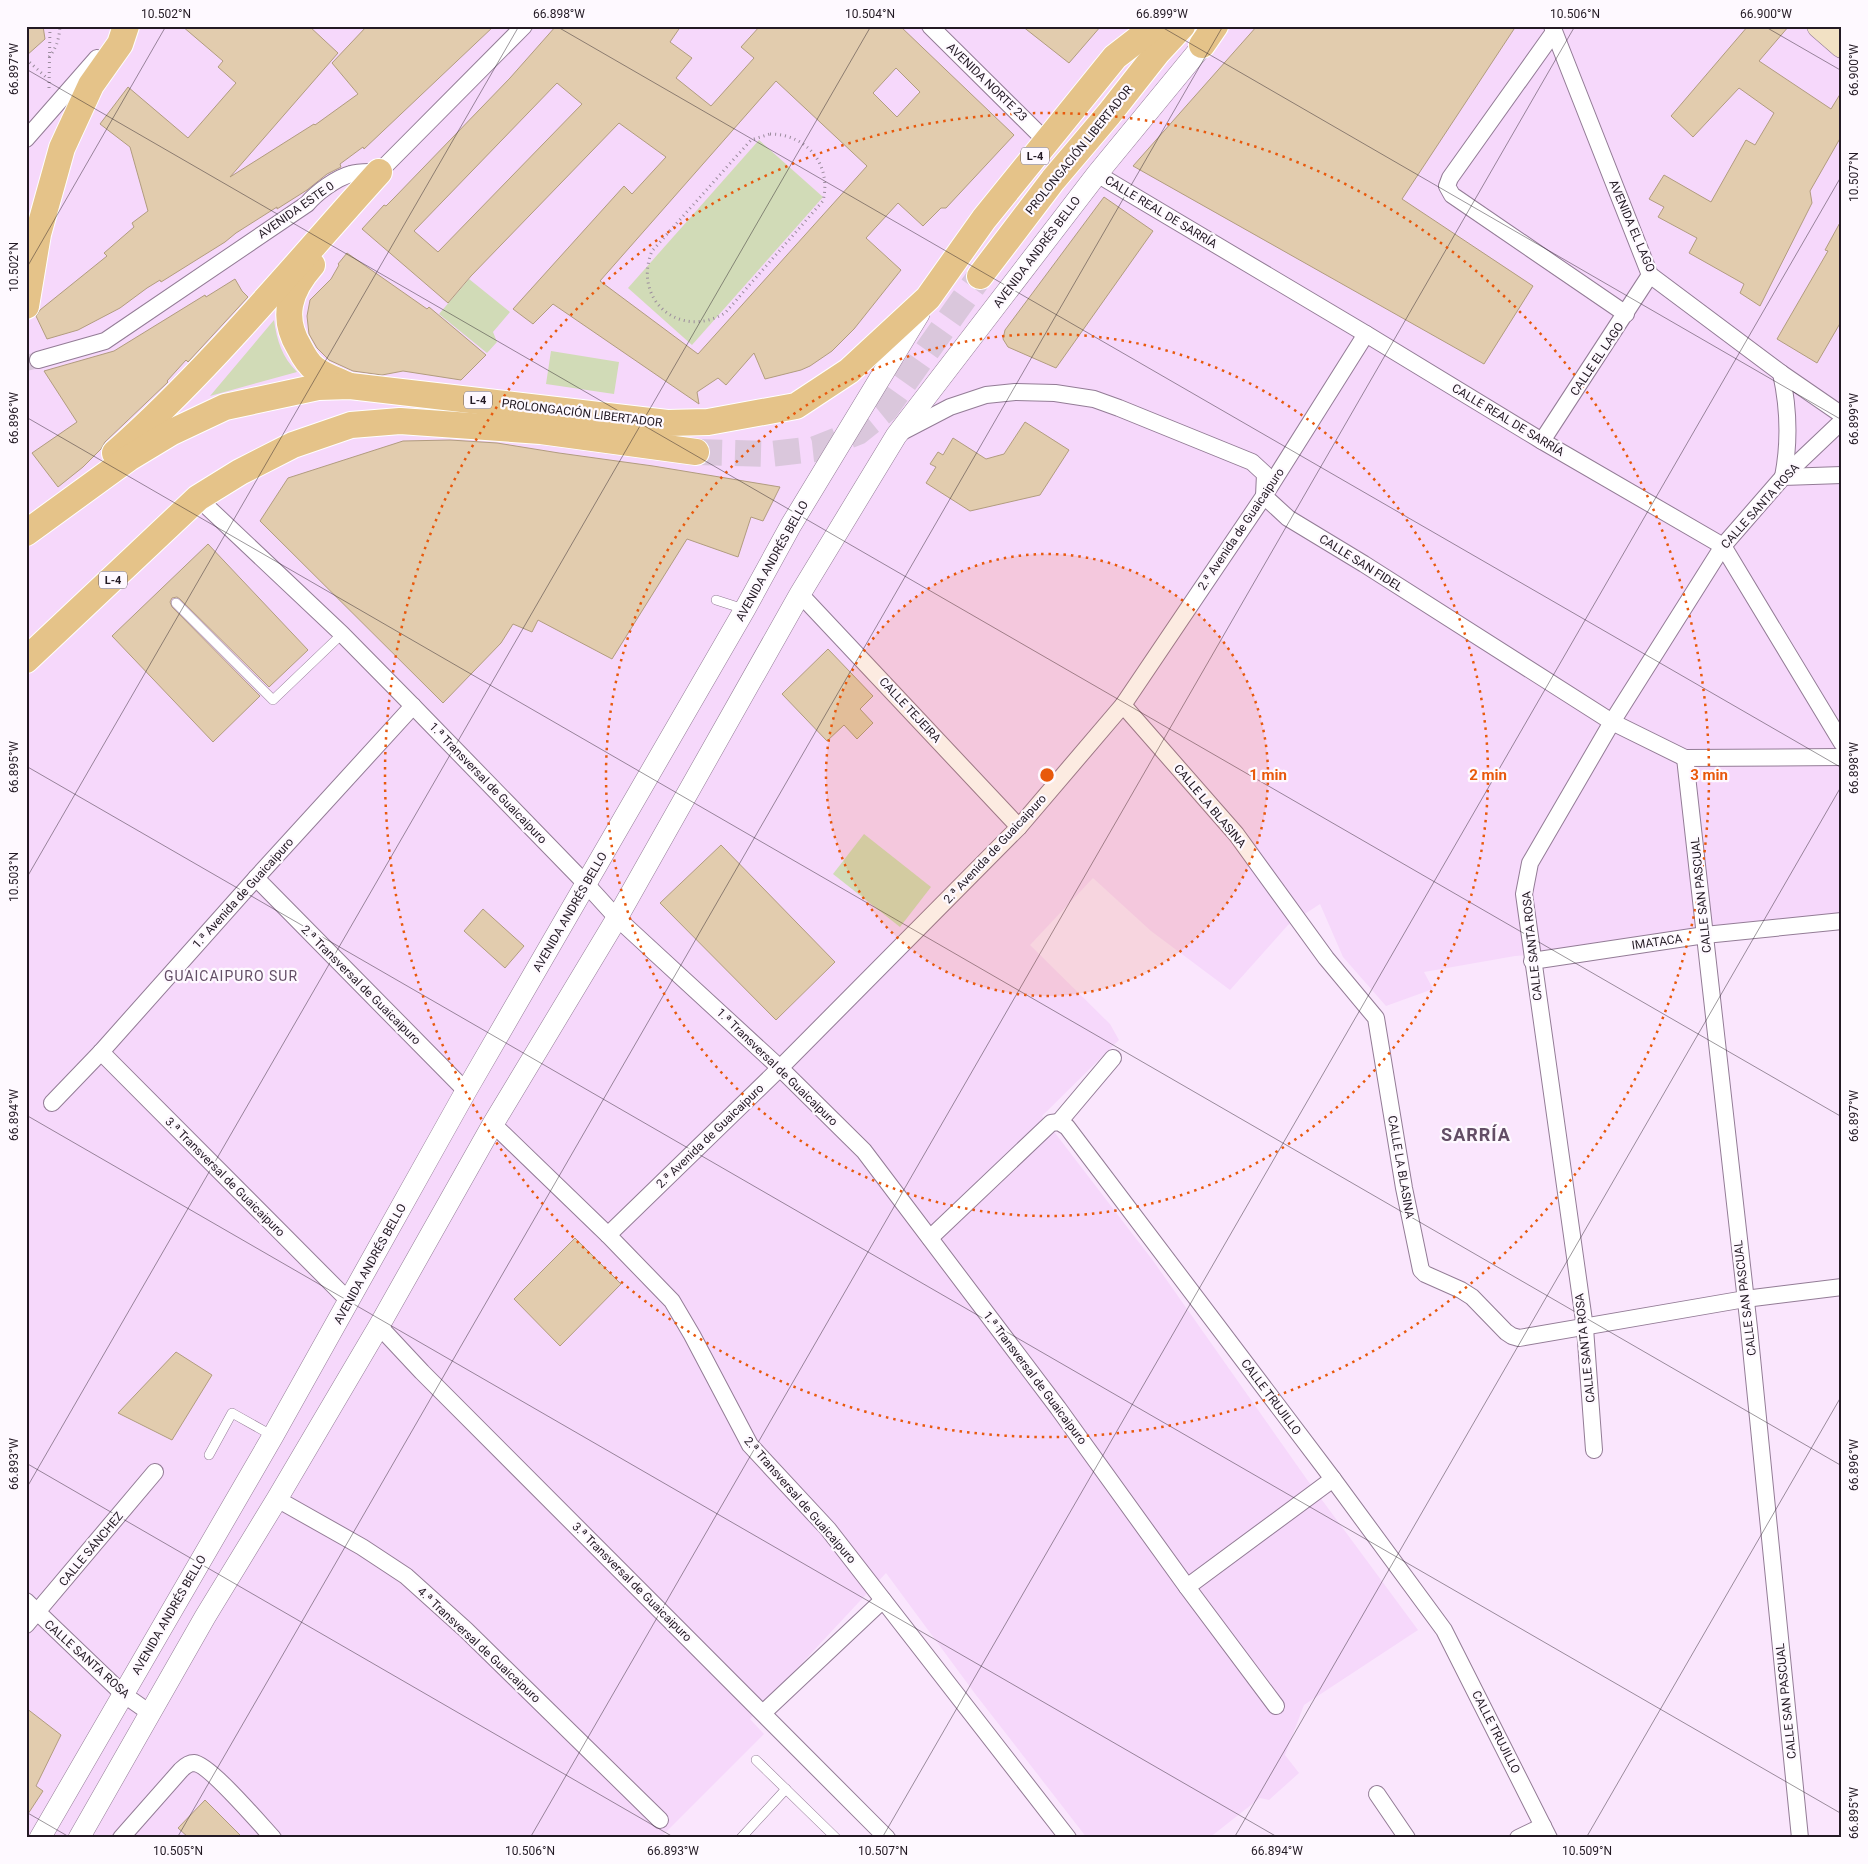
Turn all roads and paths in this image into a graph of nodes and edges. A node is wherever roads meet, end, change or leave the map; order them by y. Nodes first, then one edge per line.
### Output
1 (50, 26) edge
2 (60, 26) edge
3 (125, 26) edge
4 (524, 26) edge
5 (930, 26) edge
6 (1134, 26) edge
7 (1156, 26) edge
8 (1182, 26) edge
9 (1219, 26) edge
10 (1820, 26) edge
11 (1553, 29) edge
12 (1208, 36) edge
13 (1842, 46) edge
14 (49, 57) junction
15 (26, 59) edge
16 (1043, 138) junction
17 (26, 139) edge
18 (379, 172) junction
19 (1097, 174) junction
20 (984, 219) junction
21 (658, 244) joint
22 (1650, 275) junction
23 (980, 276) tunnel mouth
24 (928, 298) junction
25 (26, 306) edge
26 (1626, 314) junction
27 (1366, 334) junction
28 (38, 360) tunnel mouth
29 (1781, 373) junction
30 (350, 386) junction
31 (1842, 415) edge
32 (1842, 421) edge
33 (896, 436) junction
34 (1542, 441) junction
35 (696, 452) tunnel mouth
36 (1842, 475) edge
37 (1783, 476) junction
38 (1264, 496) junction
39 (198, 498) junction
40 (26, 532) edge
41 (1723, 546) junction
42 (800, 594) junction
43 (716, 600) dead end
44 (176, 603) dead end
45 (745, 610) junction
46 (342, 634) junction
47 (26, 660) edge
48 (1122, 705) junction
49 (413, 706) junction
50 (1612, 722) junction
51 (1842, 743) edge
52 (1685, 758) junction
53 (1842, 758) edge
54 (1020, 827) junction
55 (256, 878) junction
56 (587, 884) junction
57 (617, 918) junction
58 (1842, 921) edge
59 (1705, 936) junction
60 (1532, 961) junction
61 (101, 1052) junction
62 (1113, 1058) dead end
63 (780, 1068) junction
64 (466, 1091) junction
65 (52, 1103) dead end
66 (1059, 1122) junction
67 (493, 1124) junction
68 (608, 1235) junction
69 (930, 1238) junction
70 (1842, 1287) edge
71 (1745, 1300) junction
72 (349, 1301) junction
73 (378, 1326) junction
74 (1585, 1328) junction
75 (273, 1436) junction
76 (1594, 1450) dead end
77 (209, 1455) dead end
78 (155, 1472) dead end
79 (1333, 1479) junction
80 (277, 1499) junction
81 (1186, 1588) junction
82 (883, 1600) junction
83 (30, 1613) edge
84 (123, 1694) junction
85 (1276, 1706) dead end
86 (150, 1713) junction
87 (763, 1713) junction
88 (756, 1760) dead end
89 (786, 1789) junction
90 (1377, 1794) dead end
91 (660, 1820) dead end
92 (1546, 1832) edge
93 (40, 1838) edge
94 (79, 1838) edge
95 (121, 1838) edge
96 (272, 1838) edge
97 (740, 1838) edge
98 (836, 1838) edge
99 (887, 1838) edge
100 (1068, 1838) edge
101 (1407, 1838) edge
102 (1518, 1838) edge
103 (1800, 1838) edge

1 - 14 path
2 - 14 path
3 - 17 street
3 - 25 main road
4 - 18 street
5 - 16 street, AVENIDA NORTE 23
6 - 16 street, L-4
7 - 20 main road, AVENIDA ANDRÉS BELLO / L-4
8 - 23 main road, PROLONGACIÓN LIBERTADOR / L-4
9 - 12 street, AVENIDA ANDRÉS BELLO
10 - 13 main road
11 - 22 street, AVENIDA EL LAGO
11 - 26 street
12 - 19 street, AVENIDA ANDRÉS BELLO
14 - 15 path
16 - 20 street, L-4
18 - 28 street, AVENIDA ESTE 0
18 - 30 main road
18 - 40 main road, L-4
19 - 27 street, CALLE REAL DE SARRÍA
19 - 33 street, AVENIDA ANDRÉS BELLO
20 - 24 main road, AVENIDA ANDRÉS BELLO / L-4
21 - 21 path
22 - 26 street, CALLE EL LAGO
22 - 29 street, AVENIDA EL LAGO
24 - 30 main road, PROLONGACIÓN LIBERTADOR / L-4
24 - 45 street, AVENIDA ANDRÉS BELLO
26 - 34 street, CALLE EL LAGO
27 - 34 street, CALLE REAL DE SARRÍA
27 - 38 street, 2.ª Avenida de Guaicaipuro
29 - 31 street, AVENIDA EL LAGO
29 - 37 street
30 - 40 main road, PROLONGACIÓN LIBERTADOR / L-4
32 - 37 street, CALLE SANTA ROSA
33 - 38 street
33 - 42 street, AVENIDA ANDRÉS BELLO
34 - 41 street, CALLE REAL DE SARRÍA
35 - 39 main road, PROLONGACIÓN LIBERTADOR / L-4
36 - 37 street
37 - 41 street, CALLE SANTA ROSA
38 - 48 street, 2.ª Avenida de Guaicaipuro
38 - 50 street, CALLE SAN FIDEL
39 - 46 street, 1.ª Transversal de Guaicaipuro
39 - 47 main road, PROLONGACIÓN LIBERTADOR / L-4
41 - 50 street, CALLE SANTA ROSA
41 - 51 street, CALLE REAL DE SARRÍA
42 - 54 street, CALLE TEJEIRA
42 - 57 street, AVENIDA ANDRÉS BELLO
43 - 45 lane
44 - 46 lane
45 - 56 street, AVENIDA ANDRÉS BELLO
46 - 49 street, 1.ª Transversal de Guaicaipuro
48 - 54 street, 2.ª Avenida de Guaicaipuro
48 - 74 street, CALLE LA BLASINA
49 - 55 street, 1.ª Avenida de Guaicaipuro
49 - 56 street, 1.ª Transversal de Guaicaipuro
50 - 52 street, CALLE SAN FIDEL
50 - 60 street, CALLE SANTA ROSA
52 - 53 street, CALLE SAN FIDEL
52 - 59 street, CALLE SAN PASCUAL
54 - 63 street, 2.ª Avenida de Guaicaipuro
55 - 61 street, 1.ª Avenida de Guaicaipuro
55 - 64 street, 2.ª Transversal de Guaicaipuro
56 - 57 street, 1.ª Transversal de Guaicaipuro
56 - 64 street, AVENIDA ANDRÉS BELLO
57 - 63 street, 1.ª Transversal de Guaicaipuro
57 - 67 street, AVENIDA ANDRÉS BELLO
58 - 59 street, IMATACA
59 - 60 street, IMATACA
59 - 71 street, CALLE SAN PASCUAL
60 - 74 street, CALLE SANTA ROSA
61 - 65 street, 1.ª Avenida de Guaicaipuro
61 - 72 street, 3.ª Transversal de Guaicaipuro
62 - 66 street
63 - 68 street, 2.ª Avenida de Guaicaipuro
63 - 69 street, 1.ª Transversal de Guaicaipuro
64 - 72 street, AVENIDA ANDRÉS BELLO
66 - 69 street
66 - 79 street, CALLE TRUJILLO
67 - 68 street, 2.ª Transversal de Guaicaipuro
67 - 73 street, AVENIDA ANDRÉS BELLO
68 - 82 street, 2.ª Transversal de Guaicaipuro
69 - 81 street, 1.ª Transversal de Guaicaipuro
70 - 71 street, CALLE LA BLASINA
71 - 74 street, CALLE LA BLASINA
71 - 103 street, CALLE SAN PASCUAL
72 - 75 street, AVENIDA ANDRÉS BELLO
73 - 80 street, AVENIDA ANDRÉS BELLO
73 - 87 street, 3.ª Transversal de Guaicaipuro
74 - 76 street, CALLE SANTA ROSA
75 - 77 lane
75 - 84 street, AVENIDA ANDRÉS BELLO
78 - 83 street, CALLE SÁNCHEZ
79 - 81 street
79 - 92 street, CALLE TRUJILLO
80 - 86 street, AVENIDA ANDRÉS BELLO
80 - 91 street, 4.ª Transversal de Guaicaipuro
81 - 85 street, 1.ª Transversal de Guaicaipuro
82 - 87 street
82 - 100 street, 2.ª Transversal de Guaicaipuro
83 - 84 street, CALLE SANTA ROSA
84 - 86 street, CALLE SANTA ROSA
84 - 93 street, AVENIDA ANDRÉS BELLO
86 - 94 street, AVENIDA ANDRÉS BELLO
87 - 99 street, 3.ª Transversal de Guaicaipuro
88 - 89 lane
89 - 97 lane
89 - 98 lane
90 - 101 street
92 - 102 street
95 - 96 street

